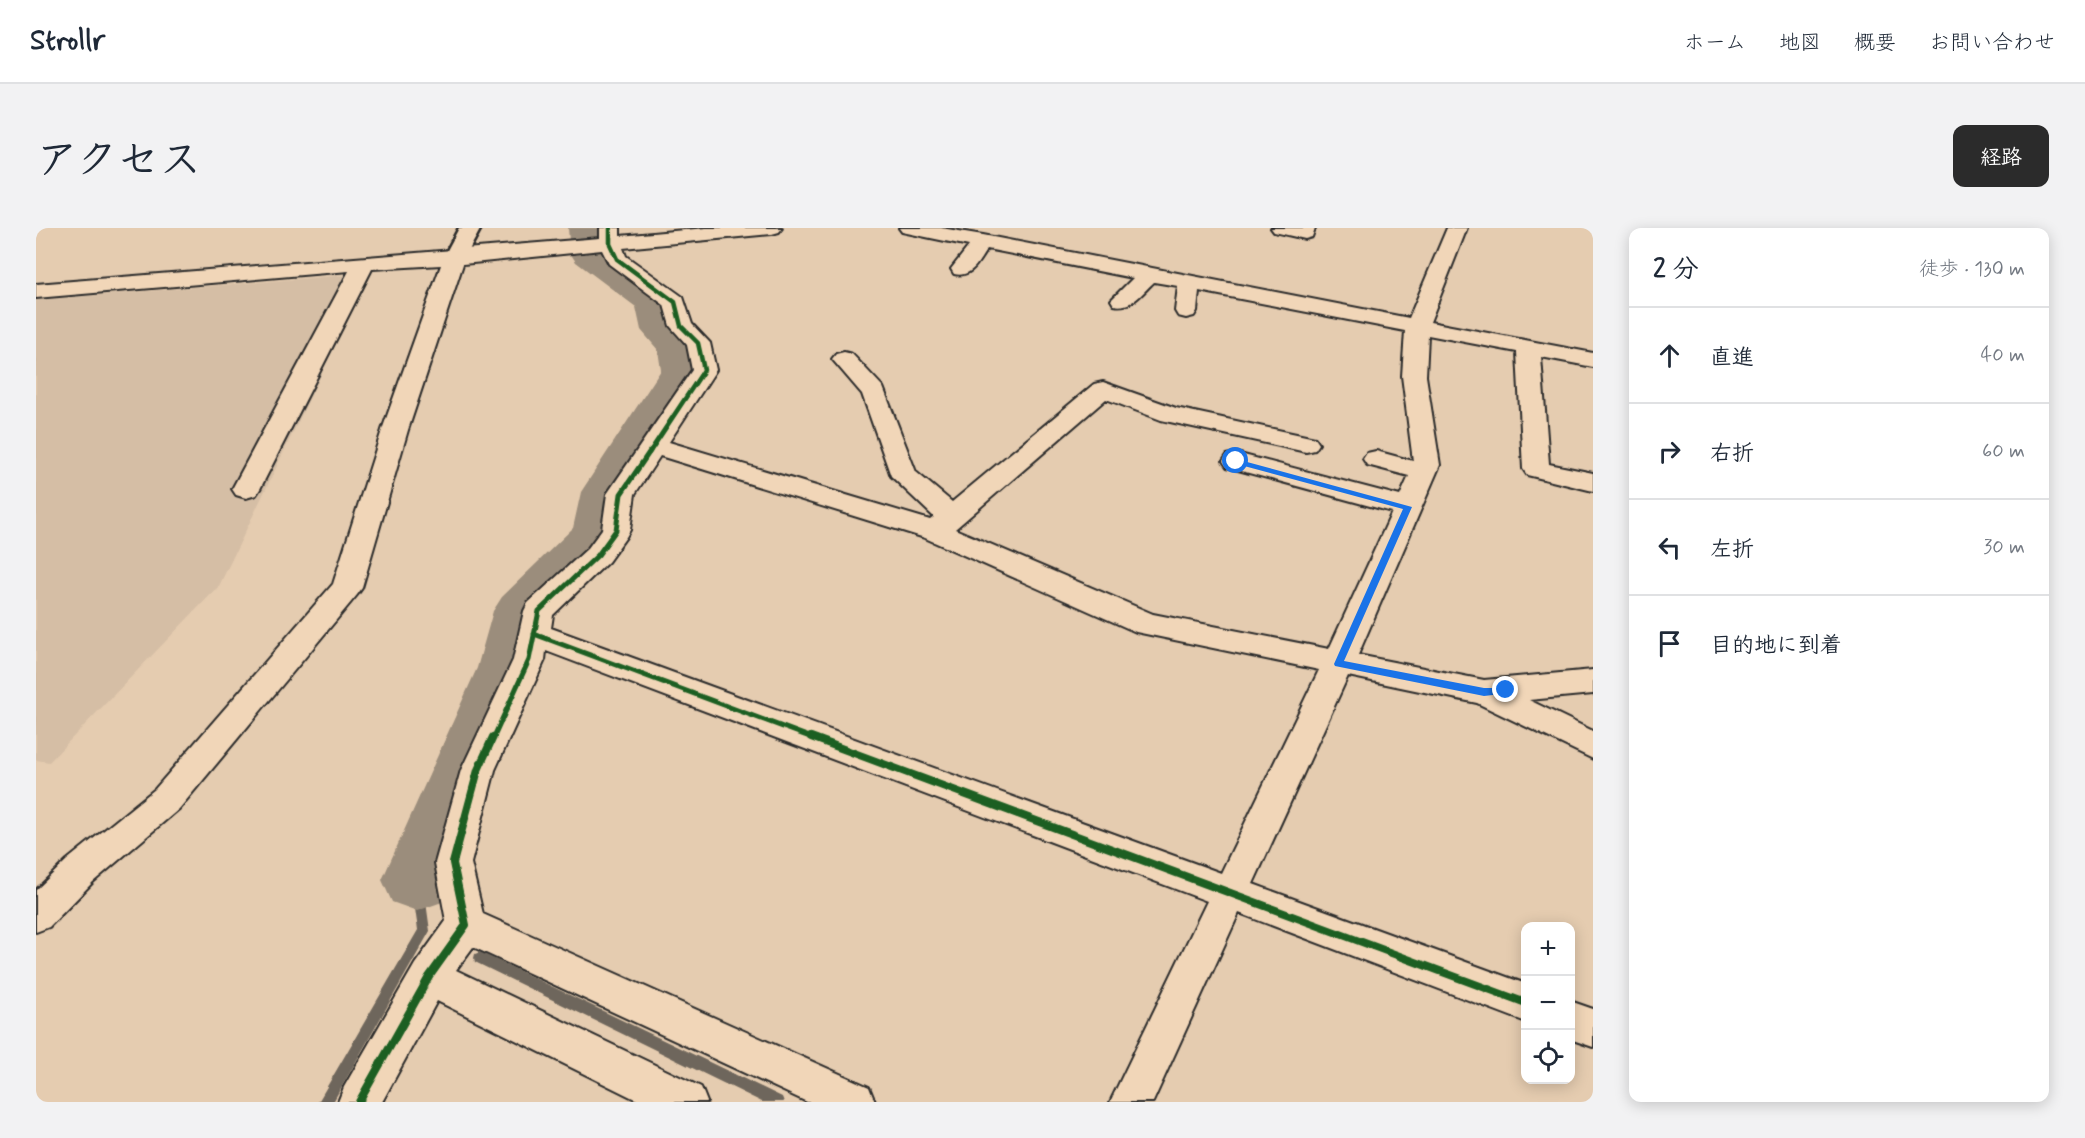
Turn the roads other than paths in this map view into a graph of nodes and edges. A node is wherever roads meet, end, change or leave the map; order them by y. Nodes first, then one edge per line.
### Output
1 (470, 228) edge
2 (772, 228) edge
3 (909, 228) edge
4 (1281, 228) edge
5 (1305, 228) edge
6 (1456, 228) edge
7 (748, 229) edge
8 (954, 232) edge
9 (609, 239) edge
10 (983, 242) junction
11 (454, 258) junction
12 (364, 263) junction
13 (962, 268) dead end
14 (1150, 274) junction
15 (1189, 282) junction
16 (36, 291) edge
17 (1122, 300) dead end
18 (1186, 311) dead end
19 (1417, 325) junction
20 (1529, 347) junction
21 (844, 358) dead end
22 (1593, 360) edge
23 (1306, 444) dead end
24 (654, 446) junction
25 (1376, 459) dead end
26 (1236, 461) dead end
27 (1424, 472) junction
28 (1593, 482) edge
29 (246, 489) dead end
30 (1408, 507) junction
31 (944, 524) junction
32 (534, 634) junction
33 (1338, 664) junction
34 (1593, 682) edge
35 (1484, 692) junction
36 (1593, 746) edge
37 (1229, 892) junction
38 (36, 915) edge
39 (466, 925) junction
40 (429, 977) junction
41 (1521, 1001) edge
42 (1575, 1022) edge
43 (1593, 1029) edge
44 (359, 1102) edge
45 (686, 1102) edge
46 (854, 1102) edge
47 (1131, 1102) edge

1 - 11 street
2 - 7 street
3 - 8 street
4 - 5 street
6 - 19 street
7 - 9 street
8 - 10 street
9 - 11 street
9 - 24 street
10 - 13 street
10 - 14 street
11 - 12 street
11 - 38 street
12 - 16 street
12 - 29 street
14 - 15 street
14 - 17 street
15 - 18 street
15 - 19 street
19 - 20 street
19 - 27 street
20 - 22 street
20 - 28 street
21 - 31 street
23 - 31 street
24 - 31 street
24 - 32 street
25 - 27 street
26 - 30 street
27 - 30 street
30 - 33 street
31 - 33 street
32 - 37 street
32 - 39 street
33 - 35 street
33 - 37 street
34 - 35 street
35 - 36 street
37 - 41 street
37 - 47 street
39 - 40 street
39 - 46 street
40 - 44 street
40 - 45 street
42 - 43 street

